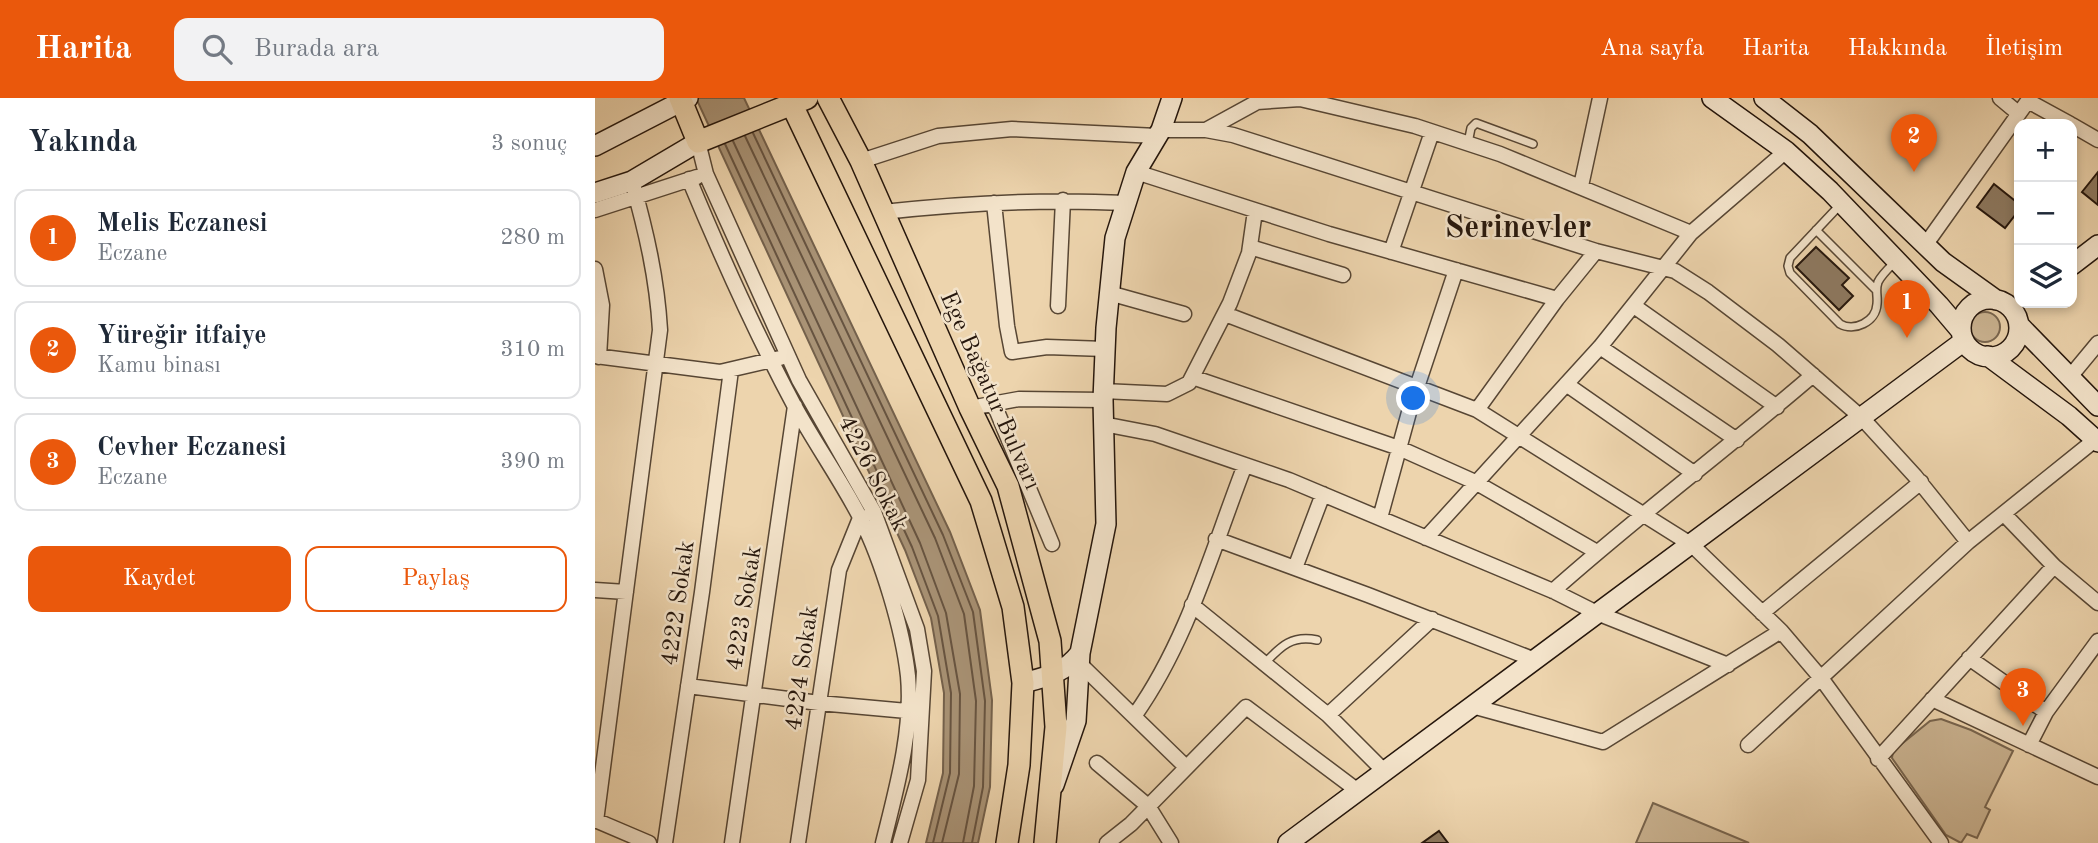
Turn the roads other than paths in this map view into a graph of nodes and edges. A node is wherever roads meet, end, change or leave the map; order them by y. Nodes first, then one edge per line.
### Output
1 (828, 98) edge
2 (1172, 98) edge
3 (1600, 98) edge
4 (1712, 98) edge
5 (1764, 98) edge
6 (2000, 98) edge
7 (684, 99) edge
8 (2029, 100) edge
9 (799, 101) edge
10 (2018, 113) junction
11 (2061, 119) edge
12 (2077, 128) edge
13 (1206, 130) junction
14 (1431, 132) junction
15 (1159, 133) junction
16 (2098, 140) edge
17 (698, 142) junction
18 (1467, 144) junction
19 (1533, 145) dead end
20 (595, 146) edge
21 (1786, 151) junction
22 (861, 161) junction
23 (1136, 172) junction
24 (706, 174) junction
25 (689, 179) junction
26 (1581, 186) junction
27 (634, 188) junction
28 (1412, 192) junction
29 (595, 193) edge
30 (1063, 200) junction
31 (995, 203) junction
32 (1126, 203) junction
33 (1842, 203) junction
34 (595, 210) edge
35 (1255, 211) junction
36 (883, 212) junction
37 (1816, 230) junction
38 (1691, 233) junction
39 (1926, 244) junction
40 (2098, 245) edge
41 (1250, 247) junction
42 (1596, 251) junction
43 (1391, 252) junction
44 (1896, 260) junction
45 (2077, 261) edge
46 (595, 269) edge
47 (1665, 269) junction
48 (1456, 270) junction
49 (1343, 275) dead end
50 (1876, 290) junction
51 (1109, 293) junction
52 (1557, 299) junction
53 (1058, 306) dead end
54 (1634, 306) junction
55 (2011, 309) edge
56 (1184, 314) dead end
57 (1225, 314) junction
58 (1963, 336) junction
59 (2098, 343) edge
60 (1600, 347) junction
61 (1105, 349) junction
62 (597, 356) edge
63 (788, 356) junction
64 (1988, 356) junction
65 (976, 357) dead end
66 (771, 360) junction
67 (657, 365) junction
68 (731, 370) junction
69 (1813, 376) junction
70 (1192, 377) junction
71 (2069, 378) junction
72 (799, 380) junction
73 (1566, 384) junction
74 (1417, 389) junction
75 (1103, 396) junction
76 (994, 404) junction
77 (2098, 406) edge
78 (795, 407) junction
79 (1777, 407) junction
80 (970, 408) junction
81 (1476, 410) junction
82 (1862, 418) junction
83 (1103, 424) junction
84 (1518, 436) junction
85 (1737, 440) junction
86 (2096, 441) edge
87 (1399, 449) junction
88 (1245, 464) junction
89 (1695, 474) junction
90 (1475, 482) junction
91 (1921, 482) junction
92 (1323, 494) junction
93 (2004, 514) junction
94 (867, 515) junction
95 (1644, 516) junction
96 (1380, 519) junction
97 (1426, 538) junction
98 (1216, 539) junction
99 (1968, 542) junction
100 (1052, 544) dead end
101 (1692, 545) junction
102 (1597, 552) junction
103 (2054, 565) junction
104 (1295, 568) junction
105 (595, 590) edge
106 (1553, 591) junction
107 (626, 592) junction
108 (2098, 603) edge
109 (1192, 604) junction
110 (1597, 613) junction
111 (1762, 613) junction
112 (1432, 619) junction
113 (1781, 631) junction
114 (1317, 640) dead end
115 (2098, 641) edge
116 (1080, 658) junction
117 (1969, 658) junction
118 (1535, 660) junction
119 (1266, 662) junction
120 (1727, 665) junction
121 (1052, 675) junction
122 (1821, 678) junction
123 (1023, 683) junction
124 (688, 686) junction
125 (754, 695) junction
126 (1932, 699) junction
127 (819, 703) junction
128 (1472, 706) junction
129 (907, 711) junction
130 (2046, 712) junction
131 (1135, 715) junction
132 (1328, 715) junction
133 (1748, 745) dead end
134 (2029, 745) junction
135 (1878, 759) junction
136 (1097, 763) dead end
137 (1186, 766) junction
138 (1384, 771) junction
139 (2098, 777) edge
140 (1358, 791) junction
141 (1050, 796) junction
142 (1148, 806) junction
143 (596, 820) edge
144 (649, 843) edge
145 (666, 843) edge
146 (732, 843) edge
147 (798, 843) edge
148 (883, 843) edge
149 (900, 843) edge
150 (1007, 843) edge
151 (1045, 843) edge
152 (1107, 843) edge
153 (1171, 843) edge
154 (1288, 843) edge
155 (1941, 843) edge

1 - 22 main road, Ege Bağatur Bulvarı
2 - 15 main road
3 - 26 street
4 - 21 main road
5 - 39 main road
6 - 10 street
7 - 17 main road
7 - 20 main road
8 - 10 street
8 - 11 street
9 - 17 main road
9 - 123 main road
10 - 39 street
12 - 16 street
13 - 14 street
13 - 15 street
13 - 28 street
14 - 18 street
14 - 28 street
15 - 22 street
15 - 23 main road
17 - 24 street, 4226 Sokak
17 - 27 main road
18 - 19 lane
18 - 26 street
21 - 33 main road
21 - 38 street
22 - 36 main road, Ege Bağatur Bulvarı
23 - 32 main road
23 - 35 street
24 - 25 street
24 - 63 street, 4226 Sokak
25 - 27 street
25 - 66 street
26 - 38 street
27 - 29 main road
27 - 34 street
27 - 67 street
28 - 42 street
28 - 43 street
30 - 31 street
30 - 32 street
30 - 53 street
31 - 36 street
31 - 61 street
32 - 51 main road
33 - 37 lane
33 - 44 main road
35 - 41 street
35 - 43 street
36 - 80 main road, Ege Bağatur Bulvarı
37 - 50 lane
37 - 50 lane
38 - 47 street
39 - 55 main road
40 - 45 main road
41 - 49 street
41 - 57 street
42 - 47 street
42 - 52 street
43 - 48 street
44 - 50 lane
44 - 58 main road
46 - 62 street
47 - 54 street
47 - 69 street
48 - 52 street
48 - 74 street
51 - 56 street
51 - 61 main road
52 - 81 street
54 - 60 street
54 - 79 street
55 - 58 main road
55 - 64 main road
55 - 71 main road
57 - 70 street
57 - 74 street
58 - 64 main road
58 - 82 main road
59 - 71 street
60 - 73 street
60 - 85 street
61 - 75 main road
62 - 67 street
63 - 66 street
63 - 72 street, 4226 Sokak
64 - 86 main road
65 - 76 lane
66 - 68 street
66 - 78 street
67 - 68 street
67 - 107 street
68 - 124 street, 4222 Sokak
69 - 79 street
69 - 82 street
70 - 75 street
70 - 87 street
71 - 77 main road
72 - 78 street, 4223 Sokak
72 - 94 street, 4226 Sokak
73 - 84 street
73 - 89 street
74 - 81 street
74 - 87 street
75 - 76 street
75 - 83 main road
76 - 80 street
76 - 100 street
78 - 94 street
78 - 125 street, 4223 Sokak
79 - 85 street
80 - 121 main road, Ege Bağatur Bulvarı
81 - 84 street
82 - 91 street
82 - 101 main road
83 - 88 street
83 - 116 main road
84 - 90 street
84 - 95 street
85 - 89 street
86 - 93 street
87 - 90 street
87 - 96 street
88 - 92 street
88 - 98 street
89 - 95 street
90 - 97 street
90 - 102 street
91 - 99 street
91 - 111 street
92 - 96 street
92 - 104 street
93 - 99 street
93 - 103 street
94 - 127 street, 4224 Sokak
94 - 129 street
94 - 149 street, 4226 Sokak
95 - 101 street
95 - 102 street
96 - 97 street
97 - 106 street
98 - 104 street
98 - 109 street
99 - 122 street
101 - 110 main road
101 - 111 street
102 - 106 street
103 - 108 street
103 - 117 street
104 - 112 street
105 - 107 street
106 - 110 street
107 - 143 street
109 - 119 street
109 - 131 street
110 - 118 main road
110 - 120 street
111 - 113 street
112 - 118 street
112 - 132 street
113 - 120 street
113 - 122 street
114 - 119 lane
115 - 130 street
116 - 121 main road
116 - 131 street
116 - 141 main road
117 - 126 street
117 - 130 street
118 - 128 main road
119 - 132 street
120 - 128 street
121 - 123 main road
121 - 141 main road, Ege Bağatur Bulvarı
122 - 133 street
122 - 135 street
123 - 150 main road
124 - 125 street
124 - 145 street, 4222 Sokak
125 - 127 street
125 - 146 street, 4223 Sokak
126 - 134 street
126 - 135 street
127 - 129 street
127 - 147 street, 4224 Sokak
128 - 138 main road
129 - 148 street
130 - 134 street
131 - 137 street
132 - 138 street
134 - 139 street
135 - 155 street
136 - 142 street
137 - 140 street
137 - 142 street
138 - 140 main road
140 - 154 main road
141 - 151 main road, Ege Bağatur Bulvarı
142 - 152 street
142 - 153 street
143 - 144 street

